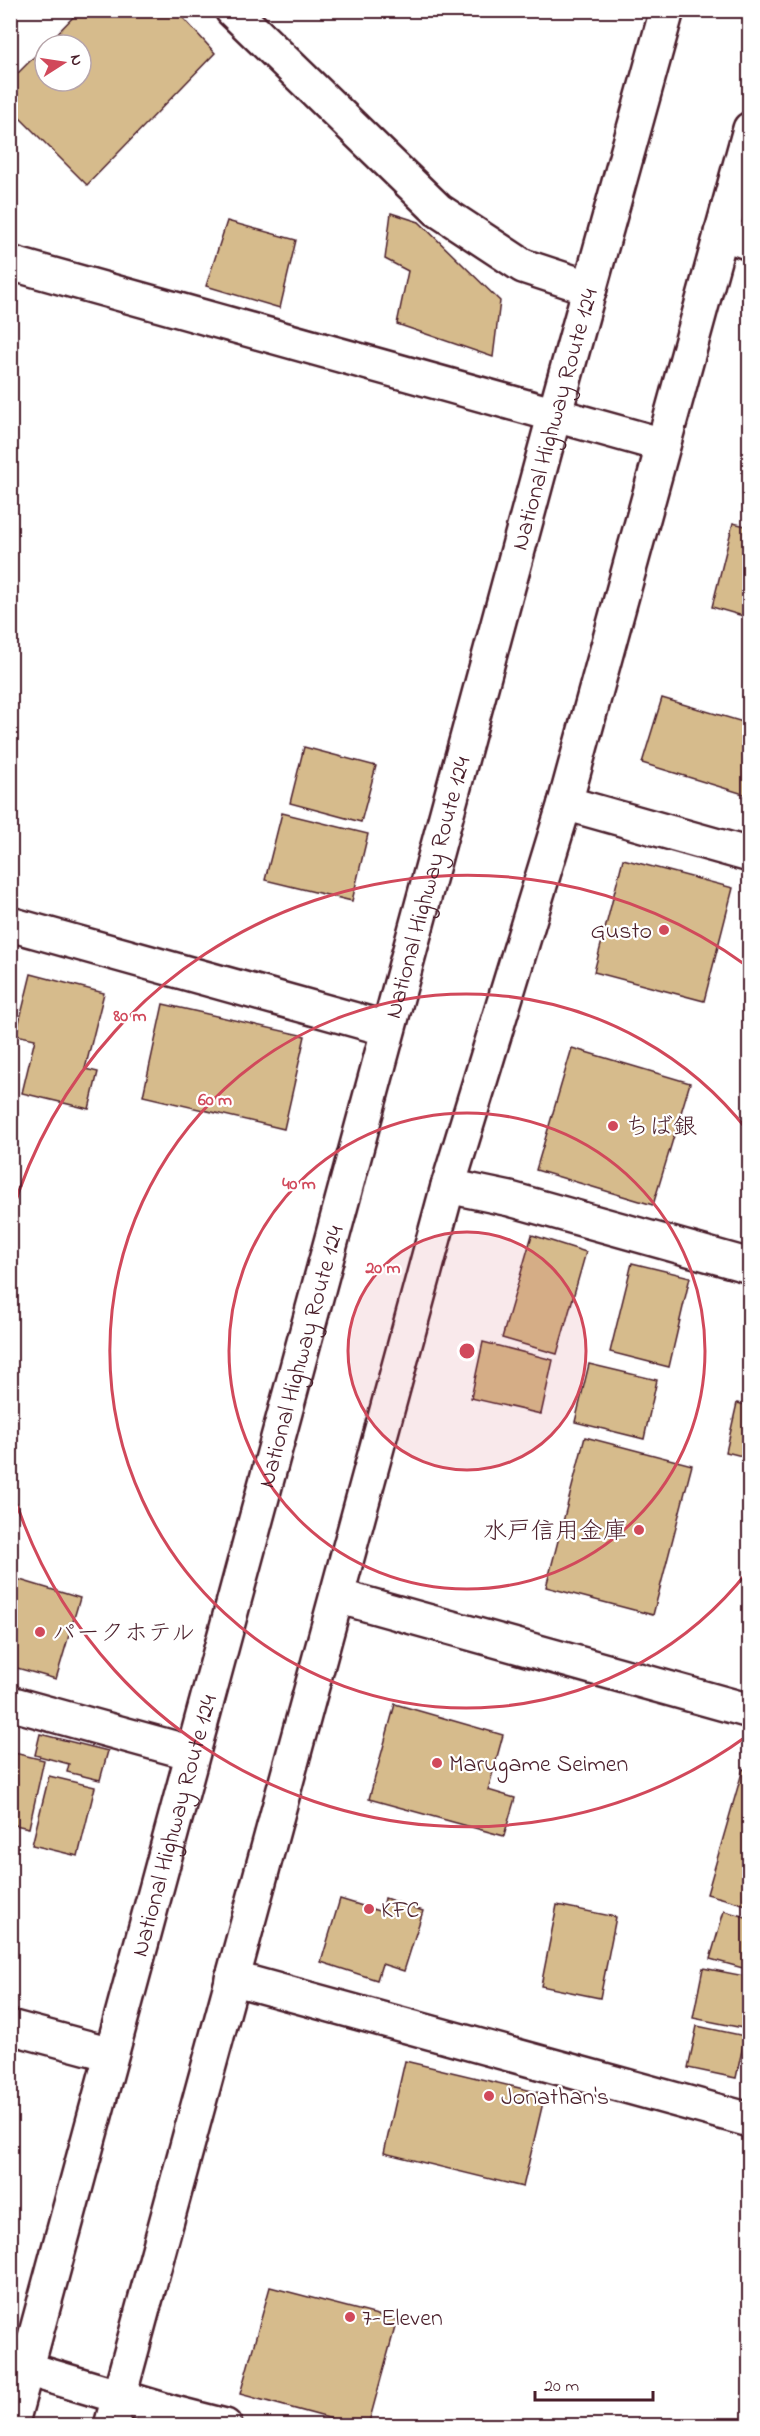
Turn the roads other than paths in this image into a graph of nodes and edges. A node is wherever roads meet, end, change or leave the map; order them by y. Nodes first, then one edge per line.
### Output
1 (232, 10) edge
2 (667, 10) edge
3 (750, 129) edge
4 (735, 238) edge
5 (10, 263) edge
6 (590, 288) junction
7 (555, 413) junction
8 (663, 445) junction
9 (565, 803) junction
10 (750, 855) edge
11 (10, 924) edge
12 (388, 1029) junction
13 (448, 1185) junction
14 (750, 1266) edge
15 (337, 1596) junction
16 (10, 1703) edge
17 (750, 1711) edge
18 (192, 1753) junction
19 (232, 1978) junction
20 (10, 2027) edge
21 (111, 2054) junction
22 (750, 2120) edge
23 (19, 2366) edge
24 (115, 2411) edge
25 (11, 2426) edge
26 (225, 2426) edge

1 - 6 main road
2 - 6 main road, National Highway Route 124
3 - 4 main road
4 - 8 main road
5 - 7 main road
6 - 7 main road, National Highway Route 124
7 - 8 main road
7 - 12 main road, National Highway Route 124
8 - 9 main road
9 - 10 main road
9 - 13 main road
11 - 12 main road
12 - 18 main road, National Highway Route 124
13 - 14 main road
13 - 15 main road
15 - 17 main road
15 - 19 main road
16 - 18 main road
18 - 21 main road, National Highway Route 124
19 - 22 main road
19 - 24 main road
20 - 21 main road
21 - 23 main road, National Highway Route 124
23 - 24 main road
23 - 25 main road, National Highway Route 124
24 - 26 main road

